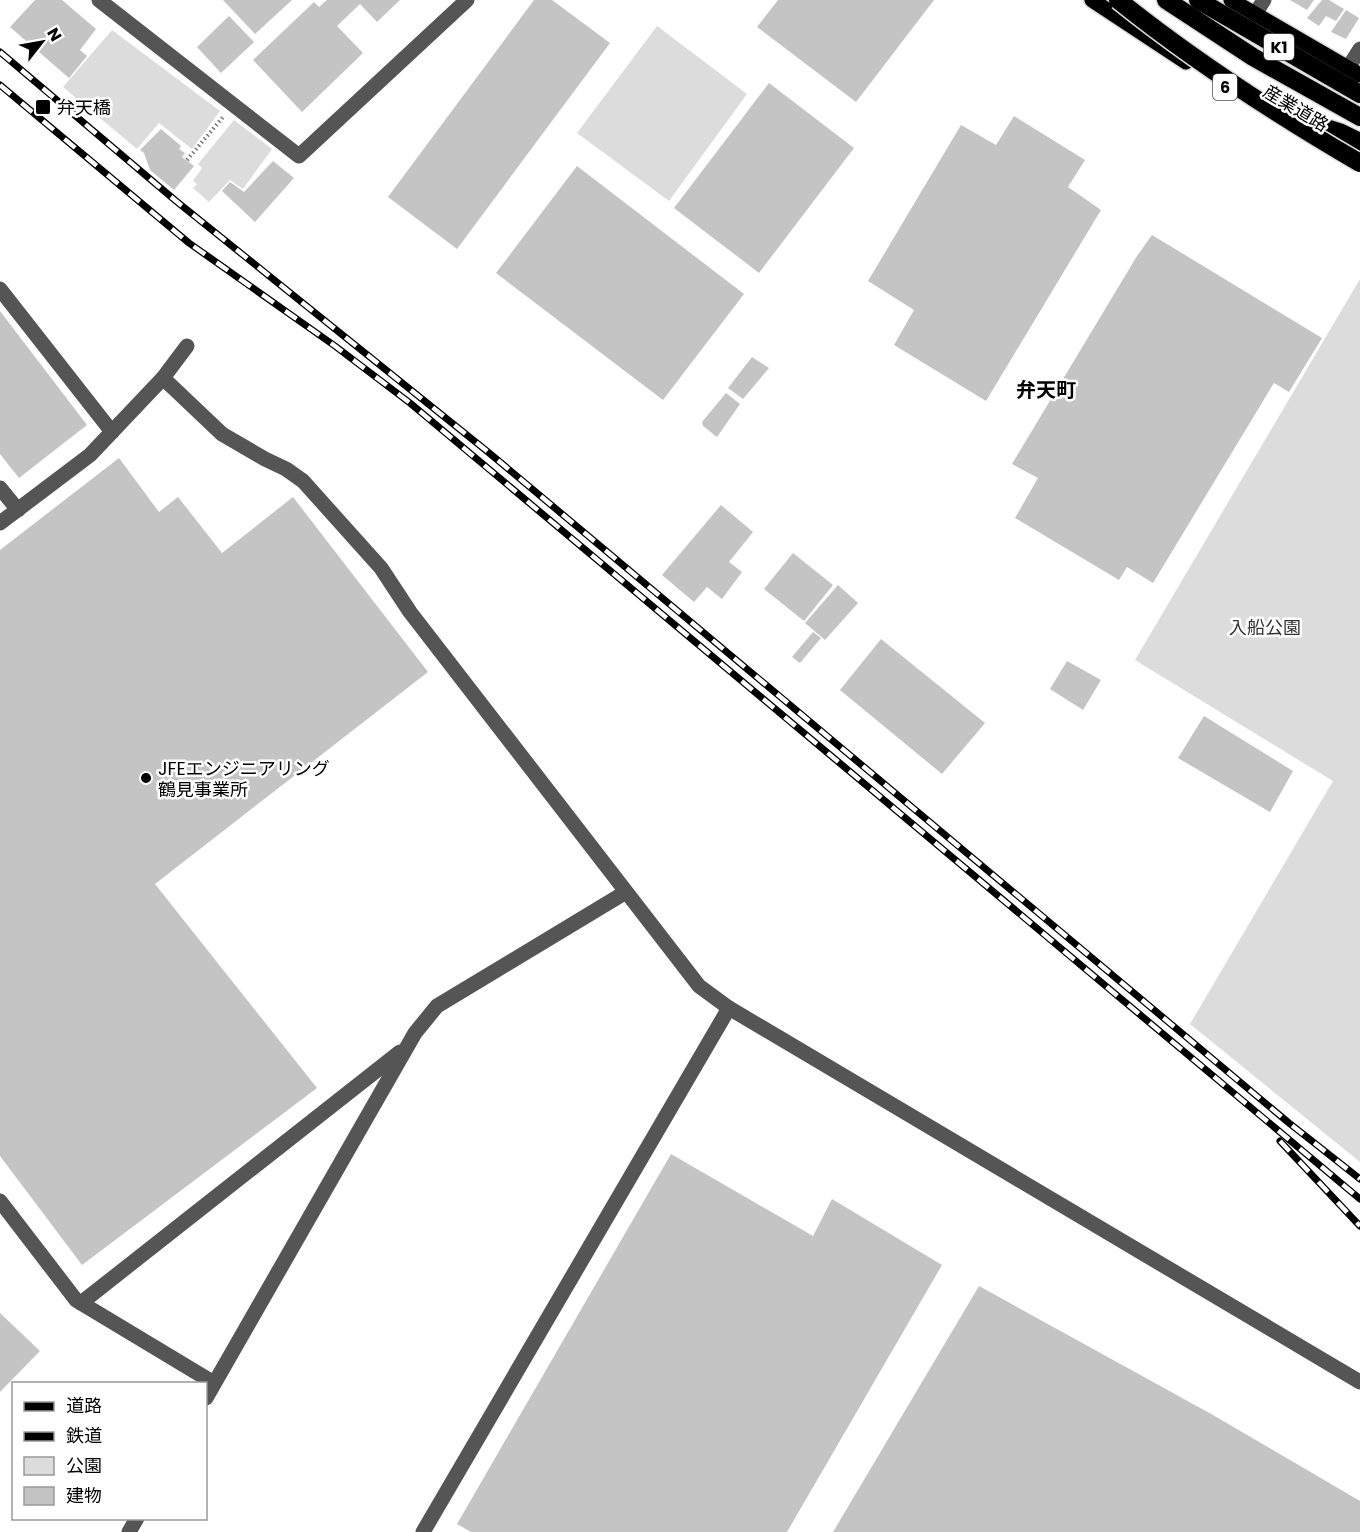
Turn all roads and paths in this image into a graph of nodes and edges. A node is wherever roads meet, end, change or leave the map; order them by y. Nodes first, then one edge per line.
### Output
1 (99, 0) edge
2 (467, 0) edge
3 (1092, 0) edge
4 (1118, 0) edge
5 (1166, 0) edge
6 (1198, 0) edge
7 (1232, 0) edge
8 (1264, 0) edge
9 (1255, 14) junction
10 (1360, 49) edge
11 (1354, 72) edge
12 (1360, 94) edge
13 (233, 105) junction
14 (1258, 108) junction
15 (1360, 117) edge
16 (1360, 141) edge
17 (187, 160) dead end
18 (1360, 163) edge
19 (1360, 169) edge
20 (0, 290) edge
21 (188, 346) dead end
22 (163, 378) junction
23 (112, 432) junction
24 (0, 488) edge
25 (18, 510) junction
26 (0, 524) edge
27 (626, 892) junction
28 (729, 1008) junction
29 (407, 1047) junction
30 (0, 1201) edge
31 (81, 1303) junction
32 (1360, 1382) edge
33 (214, 1383) junction
34 (207, 1396) edge
35 (423, 1532) edge

1 - 13 street
2 - 13 street
3 - 14 main road, 産業道路 / 6
4 - 18 highway, bridge
5 - 15 highway
6 - 12 highway, K1
7 - 9 main road
8 - 9 street
9 - 11 main road
10 - 11 street
13 - 17 path
14 - 16 highway
14 - 19 main road, 産業道路 / 6
20 - 23 street
21 - 22 street
22 - 23 street
22 - 27 street
23 - 25 street
24 - 25 street
25 - 26 street
27 - 28 street
27 - 29 street
28 - 32 street
28 - 35 street
29 - 31 street
29 - 33 street
30 - 31 street
31 - 33 street
33 - 34 street

